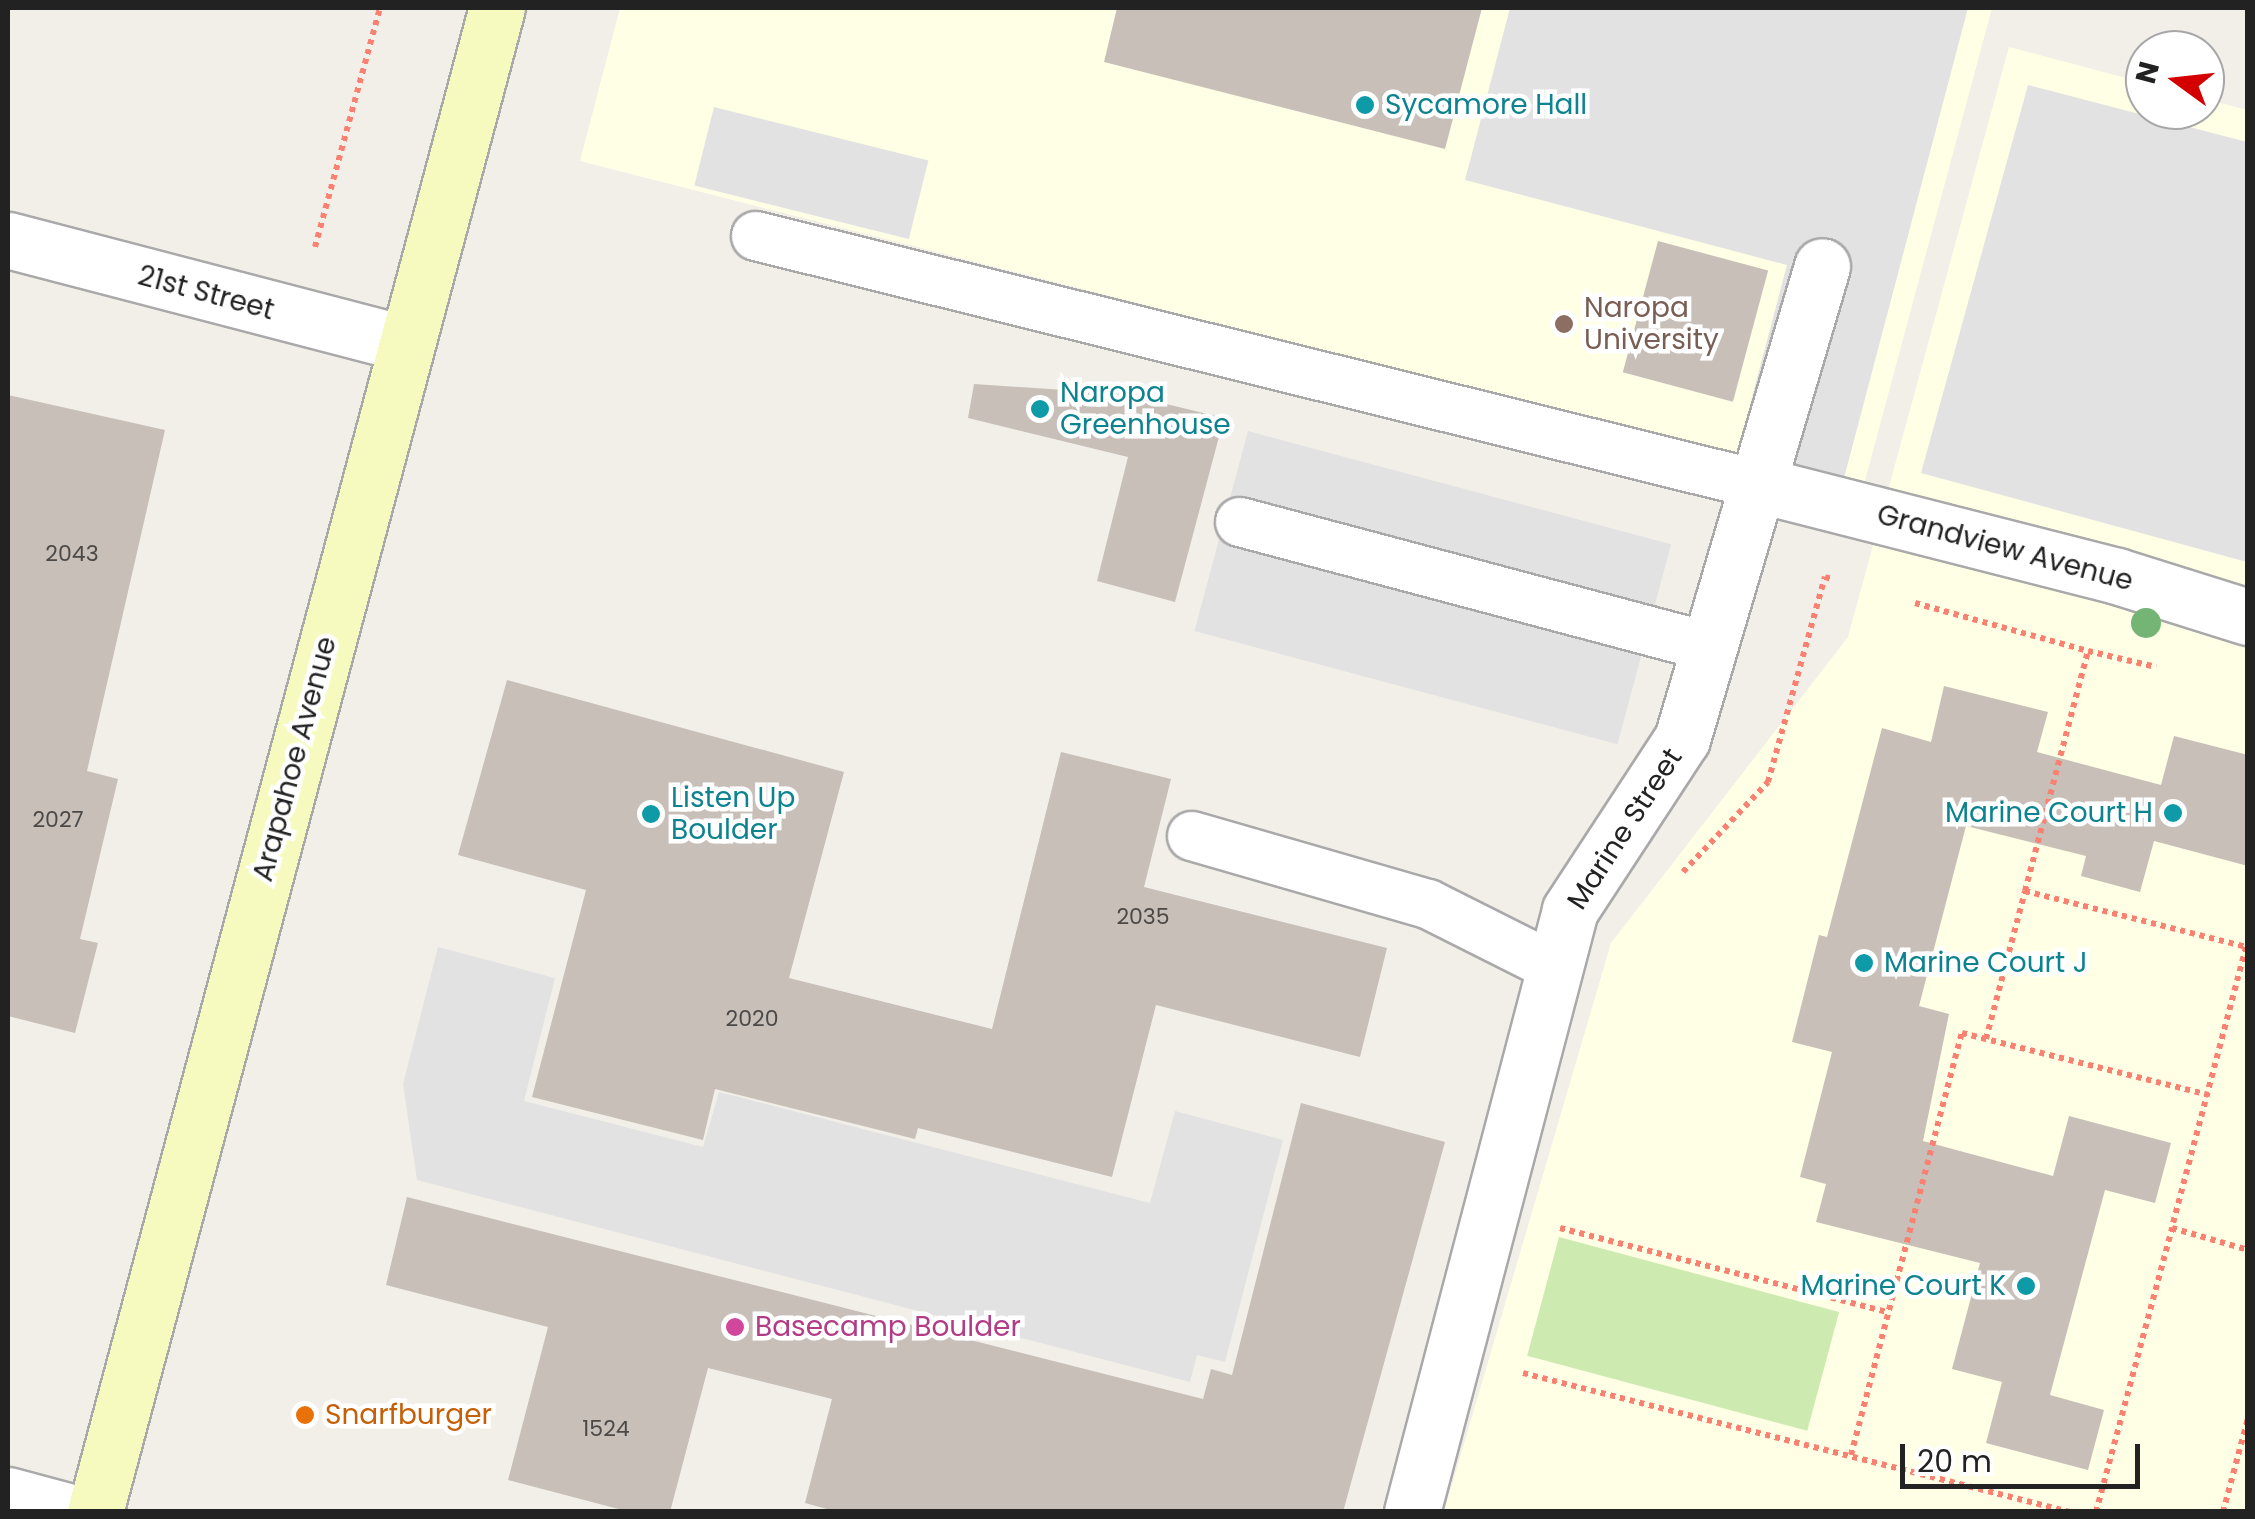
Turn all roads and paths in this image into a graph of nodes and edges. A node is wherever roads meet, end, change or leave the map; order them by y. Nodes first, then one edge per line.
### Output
1 (380, 8) edge
2 (497, 8) edge
3 (756, 236) dead end
4 (8, 240) edge
5 (1822, 266) dead end
6 (296, 317) junction
7 (406, 344) junction
8 (1760, 486) junction
9 (1240, 522) dead end
10 (1843, 582) dead end
11 (1895, 597) dead end
12 (2248, 616) edge
13 (1710, 647) junction
14 (2088, 651) junction
15 (2176, 672) dead end
16 (1192, 836) dead end
17 (1680, 876) dead end
18 (2024, 891) junction
19 (2247, 947) edge
20 (1555, 968) junction
21 (1986, 1039) junction
22 (2208, 1095) junction
23 (1547, 1224) dead end
24 (2172, 1228) junction
25 (2248, 1250) edge
26 (1888, 1312) junction
27 (1507, 1369) dead end
28 (2248, 1418) edge
29 (1852, 1455) junction
30 (8, 1495) edge
31 (71, 1512) edge
32 (94, 1512) edge
33 (1412, 1512) edge
34 (2070, 1512) edge
35 (2096, 1512) edge
36 (2224, 1512) edge

1 - 6 path
2 - 7 main road, Arapahoe Avenue
3 - 8 lane
4 - 6 street, 21st Street
5 - 8 street, Marine Street
6 - 7 street, 21st Street
7 - 32 main road, Arapahoe Avenue
8 - 12 street, Grandview Avenue
8 - 13 street, Marine Street
9 - 13 lane
10 - 17 path
11 - 14 path
13 - 20 street, Marine Street
14 - 15 path
14 - 18 path
16 - 20 lane
18 - 19 path
18 - 21 path
19 - 22 path
20 - 33 street, Marine Street
21 - 22 path
21 - 26 path
22 - 24 path
23 - 26 path
24 - 25 path
24 - 35 path
26 - 29 path
27 - 29 path
28 - 36 path
29 - 34 path
30 - 31 street

